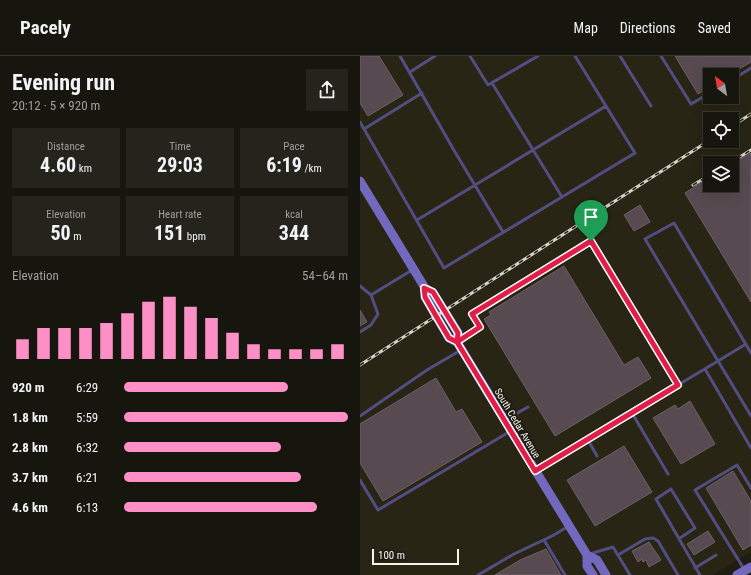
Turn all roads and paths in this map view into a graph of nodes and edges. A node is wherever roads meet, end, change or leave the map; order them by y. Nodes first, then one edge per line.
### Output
1 (400, 56) edge
2 (435, 56) edge
3 (470, 56) edge
4 (538, 56) edge
5 (575, 56) edge
6 (620, 56) edge
7 (661, 56) edge
8 (751, 68) edge
9 (410, 72) junction
10 (739, 76) edge
11 (492, 83) junction
12 (422, 93) junction
13 (703, 97) edge
14 (606, 106) junction
15 (651, 106) dead end
16 (360, 122) edge
17 (364, 129) junction
18 (533, 150) junction
19 (360, 181) edge
20 (475, 186) junction
21 (562, 197) junction
22 (417, 220) junction
23 (503, 232) junction
24 (414, 269) junction
25 (360, 286) edge
26 (371, 295) junction
27 (360, 332) edge
28 (746, 344) junction
29 (459, 346) junction
30 (751, 353) edge
31 (718, 360) junction
32 (705, 369) junction
33 (678, 385) junction
34 (528, 407) dead end
35 (632, 413) junction
36 (360, 416) edge
37 (751, 416) edge
38 (505, 421) junction
39 (511, 431) junction
40 (588, 440) junction
41 (751, 448) edge
42 (597, 456) dead end
43 (535, 471) junction
44 (668, 474) dead end
45 (360, 480) edge
46 (751, 488) edge
47 (569, 526) junction
48 (680, 538) junction
49 (544, 540) junction
50 (587, 555) junction
51 (618, 555) junction
52 (716, 555) dead end
53 (695, 568) junction
54 (744, 571) edge
55 (478, 575) edge
56 (564, 575) edge
57 (593, 575) edge
58 (606, 575) edge
59 (630, 575) edge
60 (678, 575) edge
61 (700, 575) edge

1 - 9 lane
2 - 9 lane
3 - 11 lane
4 - 11 lane
5 - 14 lane
6 - 15 lane
7 - 13 lane
8 - 10 lane
9 - 12 lane
11 - 18 lane
12 - 17 lane
12 - 20 lane
14 - 18 lane
14 - 21 lane
16 - 17 lane
17 - 22 lane
18 - 20 lane
18 - 21 lane
19 - 24 main road, South Cedar Avenue
20 - 22 lane
20 - 23 lane
21 - 23 lane
22 - 23 lane
24 - 26 lane
24 - 29 main road, South Cedar Avenue
25 - 26 lane
26 - 27 lane
28 - 30 lane
28 - 31 lane
28 - 31 lane
29 - 33 lane
29 - 36 lane
29 - 38 main road, South Cedar Avenue
31 - 32 lane
31 - 37 lane
32 - 33 lane
32 - 41 lane
33 - 35 street
34 - 38 lane
35 - 40 street
35 - 44 lane
38 - 39 main road, South Cedar Avenue
39 - 43 main road, South Cedar Avenue
39 - 45 lane
40 - 42 lane
40 - 43 street
43 - 47 main road, South Cedar Avenue
46 - 54 lane
47 - 49 lane
47 - 50 main road, South Cedar Avenue
48 - 48 lane
48 - 53 lane
49 - 55 lane
49 - 56 lane
50 - 51 lane
50 - 57 main road, South Cedar Avenue
50 - 58 main road, South Cedar Avenue
51 - 59 lane
51 - 60 lane
52 - 53 lane
53 - 61 lane

